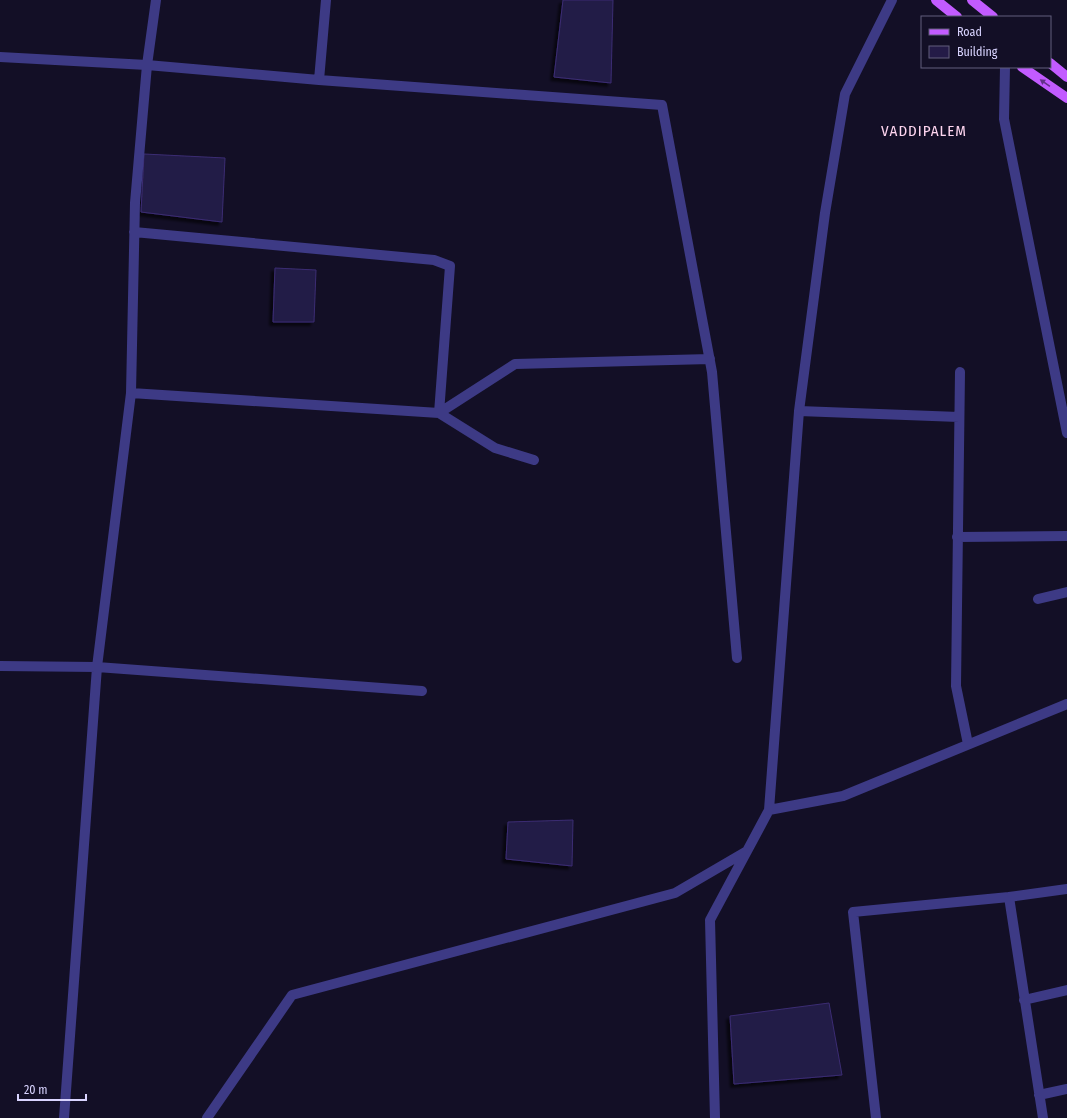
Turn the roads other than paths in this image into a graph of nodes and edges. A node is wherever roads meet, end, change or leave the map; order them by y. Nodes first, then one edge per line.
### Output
1 (156, 0) edge
2 (326, 0) edge
3 (892, 0) edge
4 (936, 0) edge
5 (972, 0) edge
6 (956, 16) edge
7 (992, 16) edge
8 (0, 57) edge
9 (1051, 64) edge
10 (147, 65) junction
11 (1005, 68) edge
12 (1023, 68) edge
13 (1067, 77) edge
14 (319, 80) junction
15 (1067, 98) edge
16 (134, 232) junction
17 (710, 359) junction
18 (960, 372) dead end
19 (131, 393) junction
20 (799, 411) junction
21 (439, 413) junction
22 (959, 418) junction
23 (1067, 433) edge
24 (534, 460) dead end
25 (1067, 536) edge
26 (957, 537) junction
27 (1067, 592) edge
28 (1038, 599) dead end
29 (737, 658) dead end
30 (0, 666) edge
31 (97, 667) junction
32 (422, 691) dead end
33 (1067, 704) edge
34 (968, 744) junction
35 (769, 810) junction
36 (747, 851) junction
37 (1067, 889) edge
38 (1009, 897) junction
39 (1067, 990) edge
40 (1024, 1000) junction
41 (1067, 1089) edge
42 (1039, 1095) junction
43 (64, 1118) edge
44 (207, 1118) edge
45 (715, 1118) edge
46 (876, 1118) edge
47 (1043, 1118) edge

1 - 10 street
2 - 14 street
3 - 20 street
4 - 6 main road
5 - 7 main road
8 - 10 street
9 - 13 main road
10 - 14 street
10 - 16 street
11 - 23 street
15 -> 12 main road
14 - 17 street
16 - 19 street
16 - 21 street
17 - 21 street
17 - 29 street
18 - 22 street
19 - 21 street
19 - 31 street
20 - 22 street
20 - 35 street
21 - 24 street
22 - 26 street
25 - 26 street
26 - 34 street
27 - 28 street
30 - 31 street
31 - 32 street
31 - 43 street
33 - 34 street
34 - 35 street
35 - 36 street
36 - 44 street
36 - 45 street
37 - 38 street
38 - 40 street
38 - 46 street
39 - 40 street
40 - 42 street
41 - 42 street
42 - 47 street

